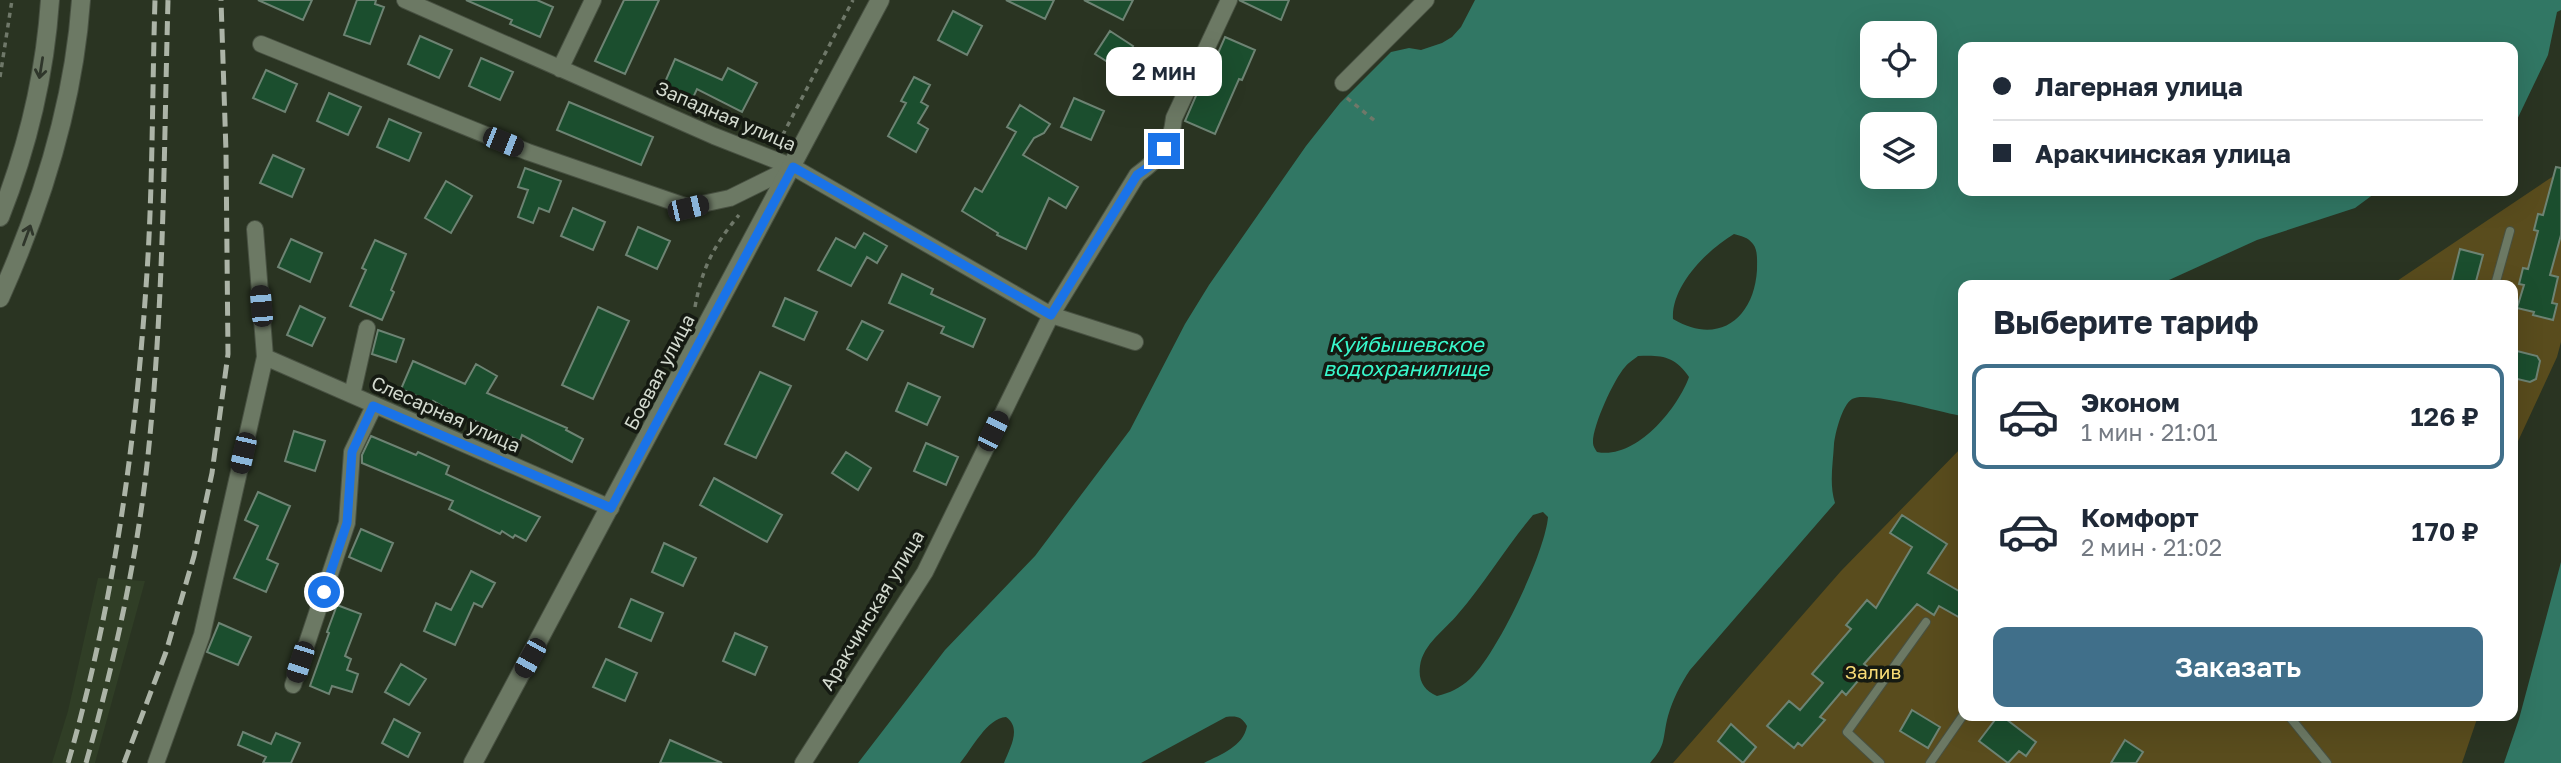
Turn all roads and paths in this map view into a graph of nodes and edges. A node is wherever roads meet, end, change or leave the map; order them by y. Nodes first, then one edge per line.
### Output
1 (12, 0) edge
2 (50, 0) edge
3 (81, 0) edge
4 (405, 0) edge
5 (593, 0) edge
6 (880, 0) edge
7 (1229, 0) edge
8 (1426, 0) edge
9 (261, 44) dead end
10 (560, 69) junction
11 (0, 77) edge
12 (1344, 90) joint
13 (1375, 121) dead end
14 (793, 167) junction
15 (0, 217) edge
16 (255, 229) dead end
17 (2510, 231) dead end
18 (2497, 280) edge
19 (0, 298) edge
20 (1051, 315) junction
21 (367, 328) dead end
22 (1135, 342) dead end
23 (265, 358) junction
24 (352, 395) junction
25 (373, 406) junction
26 (611, 508) junction
27 (1926, 622) dead end
28 (293, 685) dead end
29 (1959, 721) edge
30 (2293, 721) edge
31 (156, 763) edge
32 (473, 763) edge
33 (803, 763) edge
34 (1881, 763) edge
35 (1930, 763) edge
36 (2327, 763) edge

1 - 11 path
2 -> 15 main road
19 -> 3 main road
4 - 10 street, Западная улица
5 - 10 street
6 - 14 main road, Боевая улица
7 - 20 street, Аракчинская улица
8 - 12 street
9 - 14 street
10 - 14 street, Западная улица
12 - 13 path
14 - 20 street, Западная улица
14 - 26 main road, Боевая улица
16 - 23 street
17 - 18 lane
20 - 22 street, Западная улица
20 - 33 street, Аракчинская улица
21 - 24 street
23 - 24 street, Слесарная улица
23 - 31 street
24 - 25 street, Слесарная улица
25 - 26 street, Слесарная улица
25 - 28 street
26 - 32 main road, Боевая улица
27 - 34 lane
29 - 35 lane
30 - 36 lane

